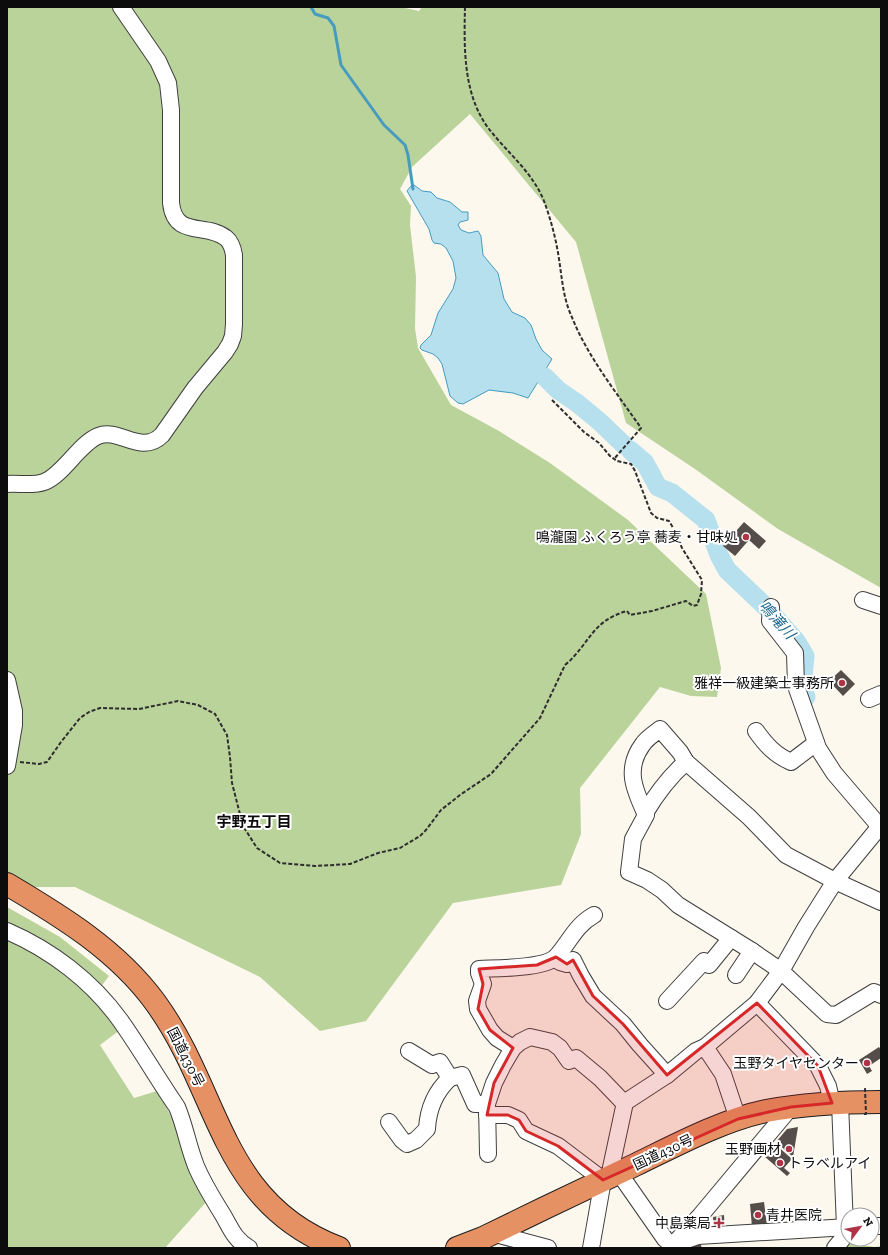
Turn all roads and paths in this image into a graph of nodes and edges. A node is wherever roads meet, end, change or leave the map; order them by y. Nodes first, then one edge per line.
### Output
1 (121, 7) edge
2 (465, 7) edge
3 (552, 400) dead end
4 (614, 459) junction
5 (7, 484) edge
6 (863, 600) dead end
7 (881, 606) edge
8 (771, 612) dead end
9 (7, 680) edge
10 (756, 731) dead end
11 (816, 744) junction
12 (686, 762) junction
13 (8, 764) edge
14 (645, 813) junction
15 (881, 826) edge
16 (836, 881) junction
17 (7, 884) edge
18 (881, 902) edge
19 (594, 915) dead end
20 (7, 931) edge
21 (731, 938) junction
22 (752, 951) junction
23 (556, 957) junction
24 (781, 971) junction
25 (736, 975) dead end
26 (881, 995) edge
27 (667, 1001) dead end
28 (757, 1003) junction
29 (705, 1047) junction
30 (513, 1048) junction
31 (409, 1051) dead end
32 (667, 1075) junction
33 (450, 1078) junction
34 (870, 1102) edge
35 (624, 1103) junction
36 (836, 1103) junction
37 (792, 1107) junction
38 (487, 1110) junction
39 (738, 1119) junction
40 (389, 1122) dead end
41 (488, 1154) dead end
42 (610, 1177) junction
43 (844, 1207) edge
44 (840, 1227) edge
45 (492, 1233) junction
46 (326, 1246) edge
47 (671, 1247) edge
48 (249, 1248) edge
49 (457, 1248) edge
50 (548, 1248) edge
51 (591, 1248) edge

1 - 5 street
2 - 4 path
3 - 4 path
4 - 13 path
6 - 7 street
8 - 11 street
9 - 13 street
10 - 11 street
11 - 15 street
12 - 14 street
12 - 14 street
12 - 16 street
14 - 21 street
15 - 16 street
16 - 18 street
16 - 24 street
17 - 46 highway, 国道430号
19 - 23 street
20 - 48 street
21 - 22 street
21 - 27 street
22 - 24 street
22 - 25 street
23 - 30 street
23 - 32 street
24 - 26 street
24 - 28 street
28 - 29 street
28 - 36 street
29 - 32 street
29 - 39 street
30 - 35 street
30 - 38 street
31 - 33 street
32 - 35 street
33 - 38 street
33 - 40 street
34 - 34 path, bridge
34 - 36 highway, 国道430号
35 - 42 street
36 - 37 highway, 国道430号
36 - 43 street
37 - 39 highway, 国道430号
37 - 47 street
38 - 41 street
38 - 42 street
39 - 42 highway, 国道430号
42 - 45 highway, 国道430号
42 - 47 street
42 - 51 street
44 - 47 street
45 - 49 highway, 国道430号
45 - 50 street

